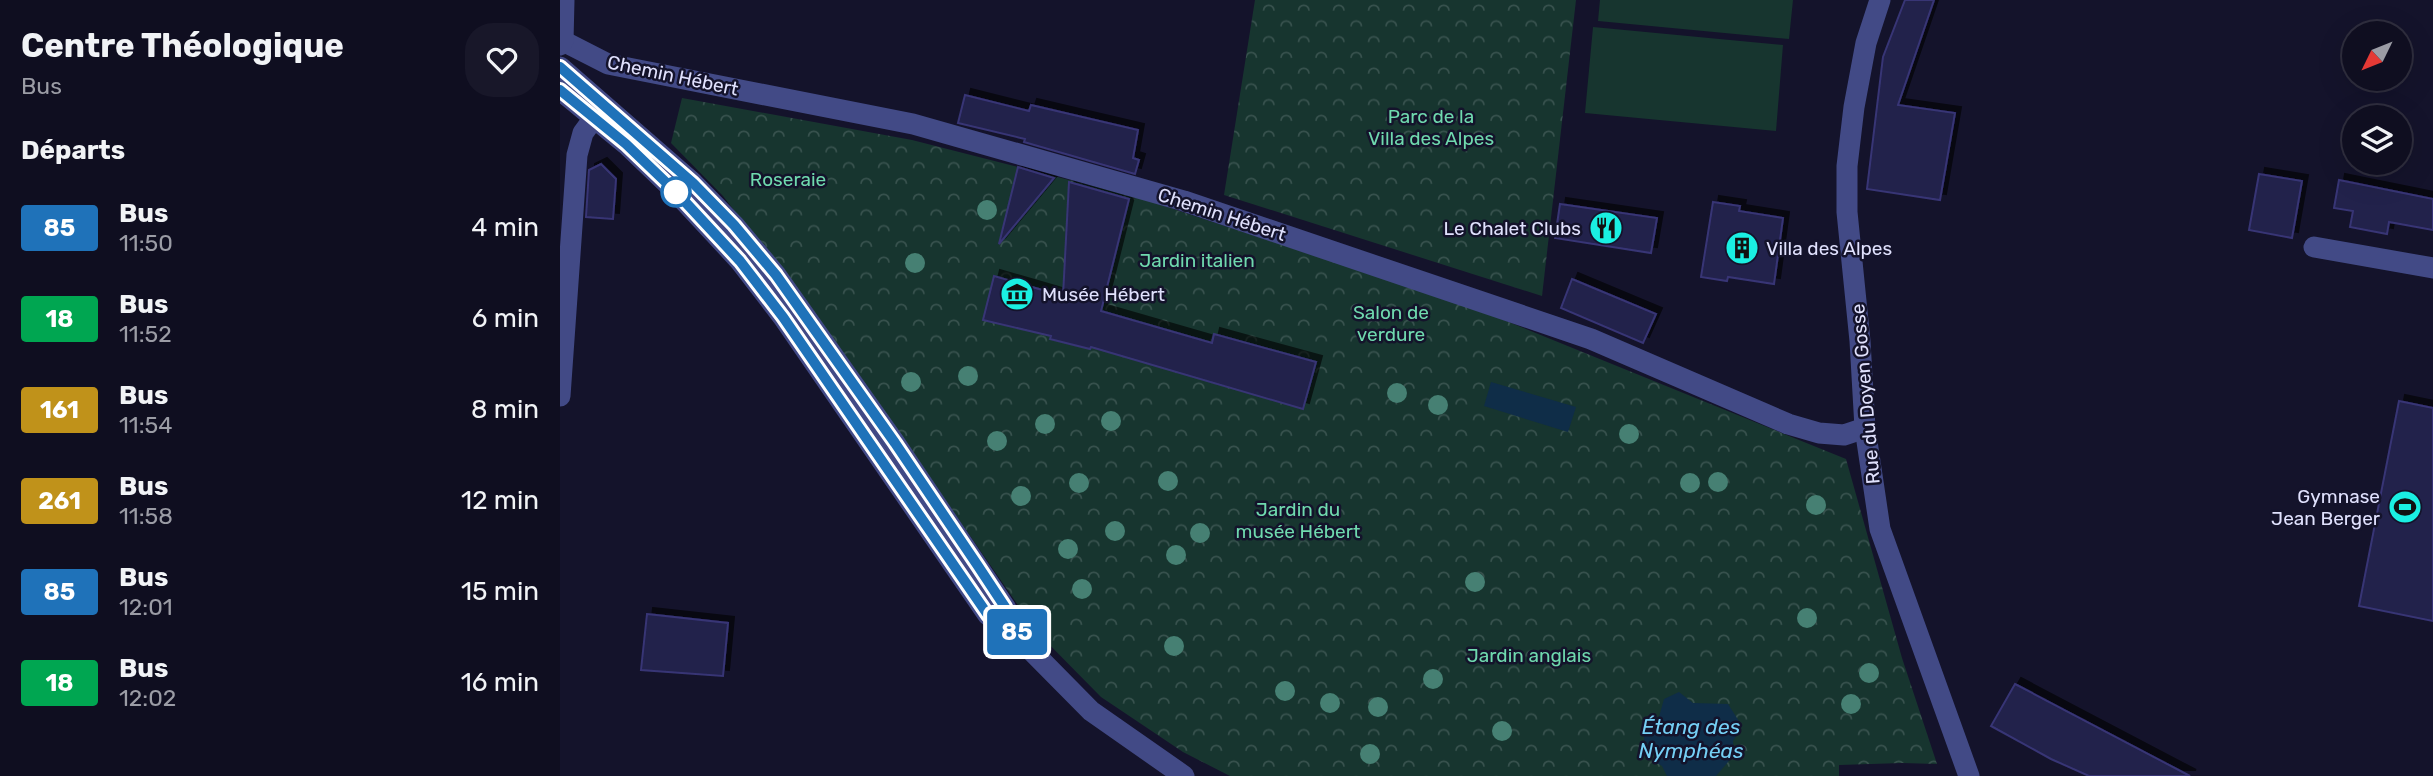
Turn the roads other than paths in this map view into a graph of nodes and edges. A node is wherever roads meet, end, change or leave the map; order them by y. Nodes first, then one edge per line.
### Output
1 (564, 0) edge
2 (1880, 0) edge
3 (561, 43) edge
4 (561, 68) edge
5 (560, 90) edge
6 (594, 118) junction
7 (2314, 247) dead end
8 (2433, 268) edge
9 (560, 397) edge
10 (1865, 428) junction
11 (1021, 640) junction
12 (1184, 776) edge
13 (1969, 776) edge

1 - 3 street
2 - 10 street, Rue du Doyen Gosse
3 - 10 street, Chemin Hébert
4 - 11 street
5 - 6 street
6 - 9 street
6 - 11 street
7 - 8 street
10 - 13 street, Rue du Doyen Gosse
11 - 12 street

